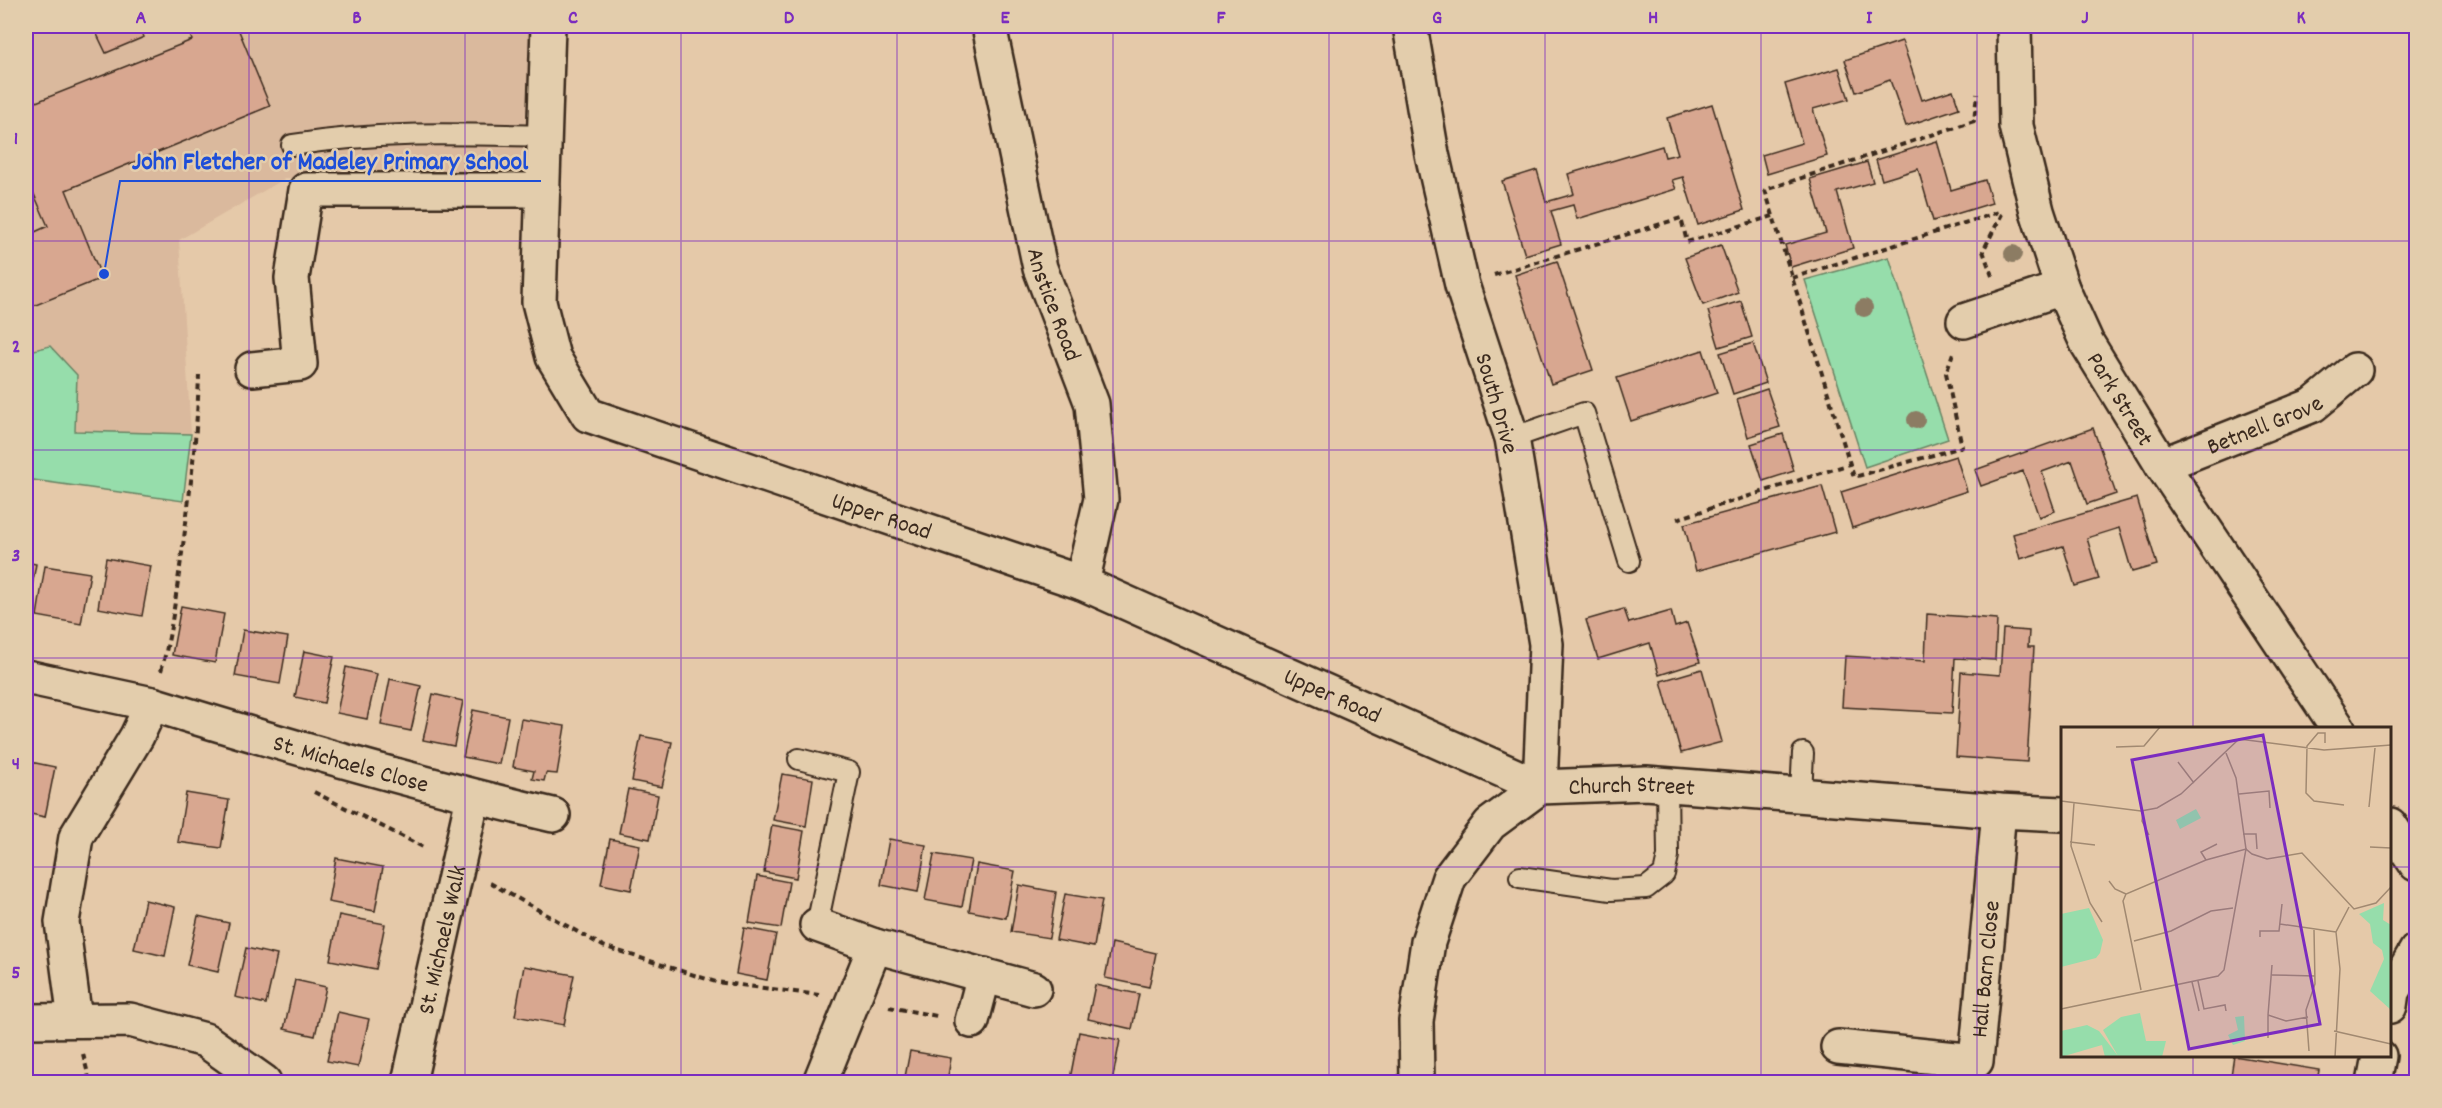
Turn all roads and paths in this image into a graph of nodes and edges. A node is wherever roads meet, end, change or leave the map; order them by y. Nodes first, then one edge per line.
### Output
1 (548, 26) edge
2 (989, 26) edge
3 (1410, 26) edge
4 (2014, 26) edge
5 (1978, 89) dead end
6 (544, 136) junction
7 (292, 145) dead end
8 (543, 190) junction
9 (1773, 216) junction
10 (1792, 278) junction
11 (1462, 285) junction
12 (2062, 288) junction
13 (2002, 308) junction
14 (1964, 321) joint
15 (252, 369) dead end
16 (2355, 370) dead end
17 (199, 375) dead end
18 (1512, 438) junction
19 (1850, 464) junction
20 (2162, 465) junction
21 (1677, 519) dead end
22 (1629, 561) dead end
23 (1082, 583) junction
24 (26, 677) edge
25 (152, 704) junction
26 (2337, 727) edge
27 (1803, 753) dead end
28 (799, 759) dead end
29 (1667, 784) junction
30 (304, 787) dead end
31 (1540, 787) junction
32 (1801, 795) junction
33 (473, 797) junction
34 (2000, 811) junction
35 (2061, 814) edge
36 (553, 815) dead end
37 (2391, 826) edge
38 (2416, 864) edge
39 (457, 865) junction
40 (1520, 877) dead end
41 (817, 925) joint
42 (875, 946) junction
43 (2416, 951) edge
44 (984, 975) junction
45 (1034, 989) dead end
46 (853, 999) junction
47 (2391, 999) edge
48 (75, 1020) junction
49 (26, 1021) edge
50 (972, 1021) joint
51 (1838, 1047) dead end
52 (2379, 1057) edge
53 (264, 1083) edge
54 (409, 1083) edge
55 (820, 1083) edge
56 (1418, 1083) edge
57 (2374, 1083) edge

1 - 6 street, Upper Road
2 - 23 street, Anstice Road
3 - 11 street, South Drive
4 - 12 street, Park Street
5 - 9 path
6 - 7 lane
6 - 8 street, Upper Road
8 - 15 street
8 - 23 street, Upper Road
9 - 10 path
9 - 11 path
10 - 13 path
10 - 19 path
11 - 18 street, South Drive
12 - 13 street
12 - 20 street, Park Street
13 - 14 street
14 - 19 path
16 - 20 street, Betnell Grove
17 - 25 path
18 - 22 lane
18 - 31 street, South Drive
19 - 21 path
20 - 26 street, Park Street
23 - 31 street, Upper Road
24 - 25 street, St. Michaels Close
25 - 33 street, St. Michaels Close
25 - 48 street
27 - 32 lane
28 - 41 lane
29 - 31 street, Church Street
29 - 32 street, Church Street
29 - 40 lane
30 - 39 path
31 - 56 street, Church Street
32 - 34 street, Church Street
33 - 36 street, St. Michaels Close
33 - 39 street, St. Michaels Walk
34 - 35 street, Church Street
34 - 51 street, Hall Barn Close
37 - 38 street
39 - 46 path
39 - 54 street, St. Michaels Walk
41 - 42 street
42 - 44 street
42 - 46 street
43 - 47 street
44 - 45 street
44 - 50 street
46 - 50 path
46 - 55 street
48 - 49 street
48 - 53 street
52 - 57 street

